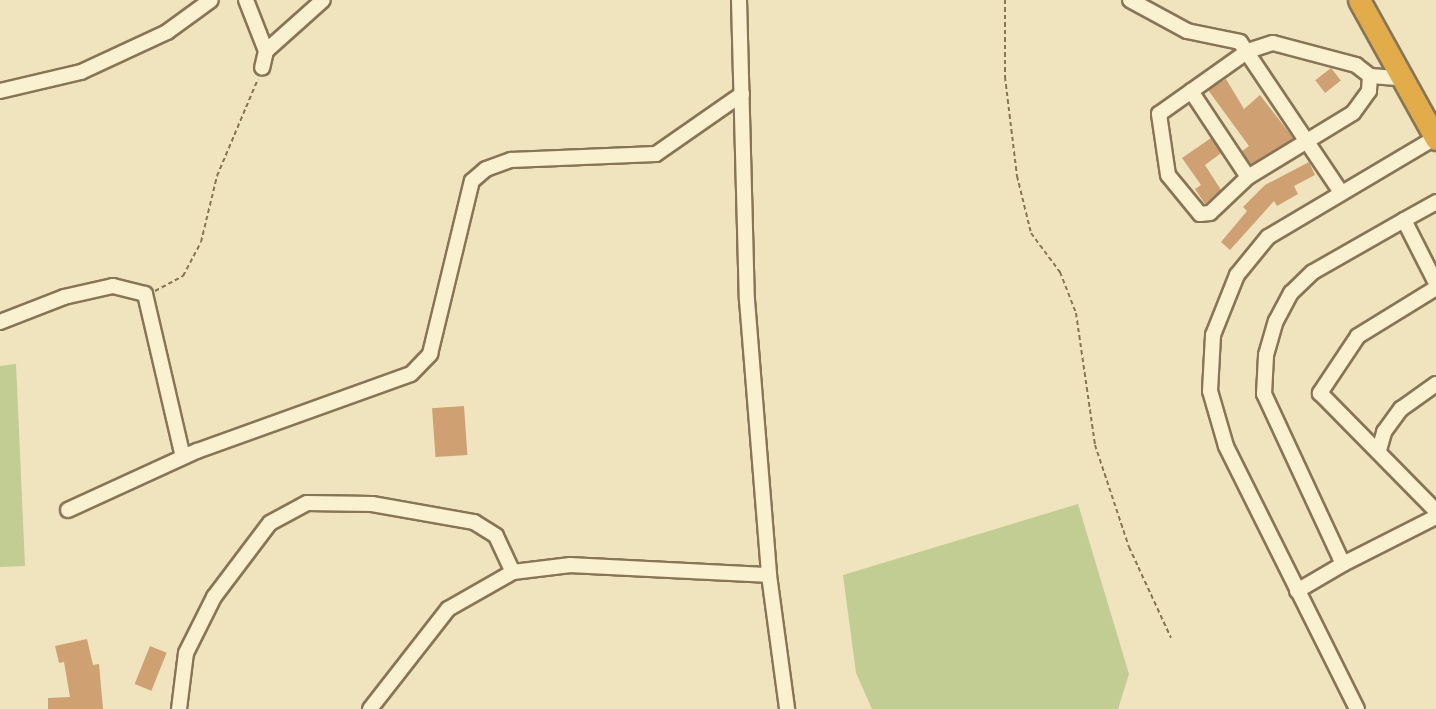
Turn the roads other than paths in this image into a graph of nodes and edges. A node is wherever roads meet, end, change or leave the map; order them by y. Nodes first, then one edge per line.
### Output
1 (211, 0) edge
2 (246, 0) edge
3 (323, 0) edge
4 (739, 0) edge
5 (1130, 0) edge
6 (1359, 0) edge
7 (266, 51) junction
8 (1248, 51) junction
9 (262, 68) road end
10 (1370, 76) junction
11 (1401, 78) junction
12 (0, 91) edge
13 (1191, 91) junction
14 (742, 94) junction
15 (1436, 138) edge
16 (1309, 143) junction
17 (1248, 177) junction
18 (1340, 191) junction
19 (1436, 202) edge
20 (1404, 220) junction
21 (1436, 283) edge
22 (1436, 288) edge
23 (0, 322) edge
24 (1436, 384) edge
25 (1379, 450) junction
26 (183, 458) junction
27 (68, 510) dead end
28 (1436, 511) edge
29 (1436, 517) edge
30 (1342, 564) junction
31 (513, 572) junction
32 (769, 575) junction
33 (1297, 591) junction
34 (179, 709) edge
35 (370, 709) edge
36 (787, 709) edge
37 (1357, 709) edge

1 - 12 street
2 - 7 street
3 - 7 street
4 - 14 street
5 - 8 street
6 - 11 highway
7 - 9 street
8 - 10 street
8 - 13 street
8 - 16 street
10 - 11 street
10 - 16 street
11 - 15 highway
13 - 17 street
13 - 17 street
14 - 26 street
14 - 32 street
15 - 18 street
16 - 17 street
16 - 18 street
18 - 33 street
19 - 20 street
20 - 21 street
20 - 30 street
22 - 25 street
23 - 26 street
24 - 25 street
25 - 28 street
26 - 27 street
29 - 30 street
30 - 33 street
31 - 32 street
31 - 34 street
31 - 35 street
32 - 36 street
33 - 37 street

